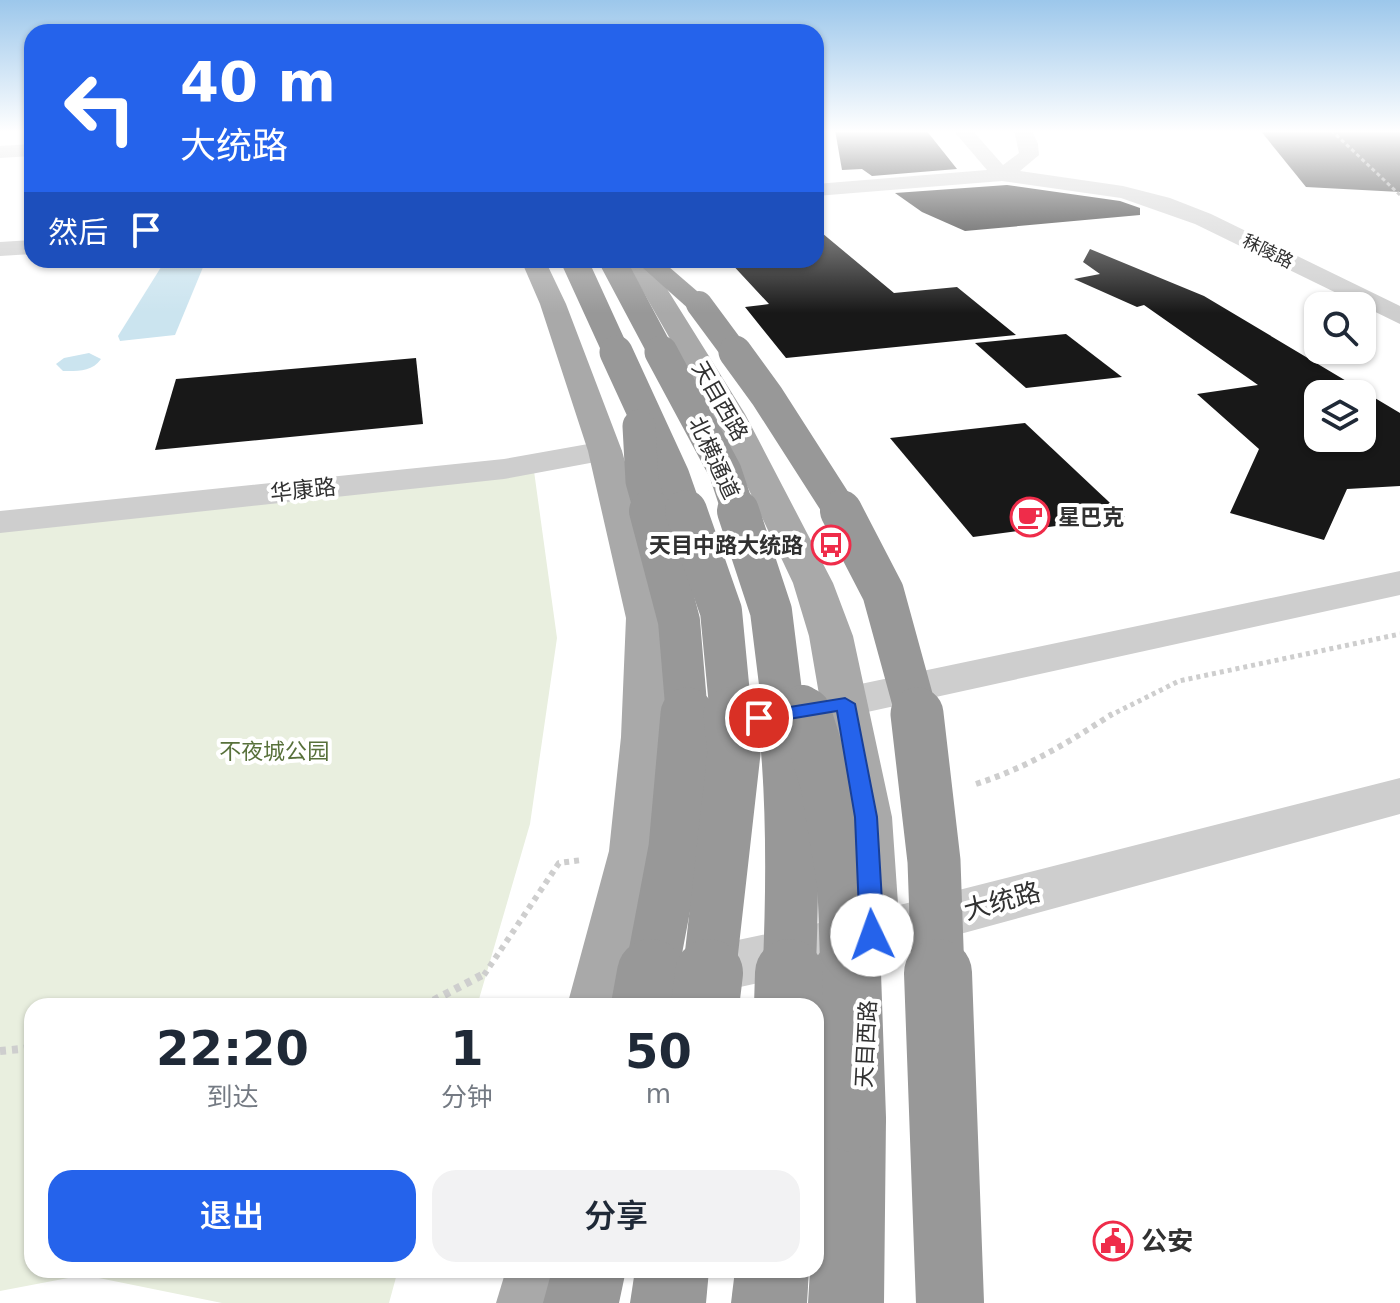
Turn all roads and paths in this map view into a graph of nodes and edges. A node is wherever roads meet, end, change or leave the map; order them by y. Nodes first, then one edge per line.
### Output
1 (1112, 191) edge
2 (24, 248) edge
3 (0, 249) edge
4 (537, 268) edge
5 (578, 268) edge
6 (616, 268) edge
7 (642, 268) edge
8 (656, 268) edge
9 (1400, 316) edge
10 (638, 400) junction
11 (605, 451) junction
12 (0, 522) edge
13 (1400, 583) edge
14 (771, 611) junction
15 (1400, 634) edge
16 (845, 704) junction
17 (645, 737) junction
18 (963, 788) dead end
19 (1400, 796) edge
20 (636, 851) junction
21 (872, 935) junction
22 (439, 998) edge
23 (615, 998) edge
24 (616, 998) edge
25 (629, 998) edge
26 (706, 998) edge
27 (788, 998) edge
28 (24, 1049) edge
29 (0, 1051) edge
30 (541, 1278) edge
31 (587, 1278) edge
32 (671, 1278) edge
33 (771, 1278) edge
34 (534, 1303) edge
35 (581, 1303) edge
36 (668, 1303) edge
37 (769, 1303) edge
38 (849, 1303) edge
39 (950, 1303) edge

1 - 9 street, 秣陵路
2 - 3 street
4 - 11 main road
5 - 10 highway, 北横通道, bridge
6 - 14 highway, 北横通道, bridge
7 - 16 main road, 天目西路
8 - 39 highway, bridge
10 - 24 highway, bridge
10 - 26 highway, 北横通道, bridge
11 - 12 street, 华康路
11 - 17 main road
13 - 16 street
14 - 27 highway, 北横通道, bridge
14 - 38 highway, bridge
15 - 18 path
16 - 17 street
16 - 21 main road, 天目西路
17 - 20 main road
19 - 21 street, 大统路
20 - 22 path
20 - 23 main road
21 - 25 street, 大统路
21 - 38 main road, 天目西路
28 - 29 path
30 - 34 main road
31 - 35 highway
32 - 36 highway
33 - 37 highway

